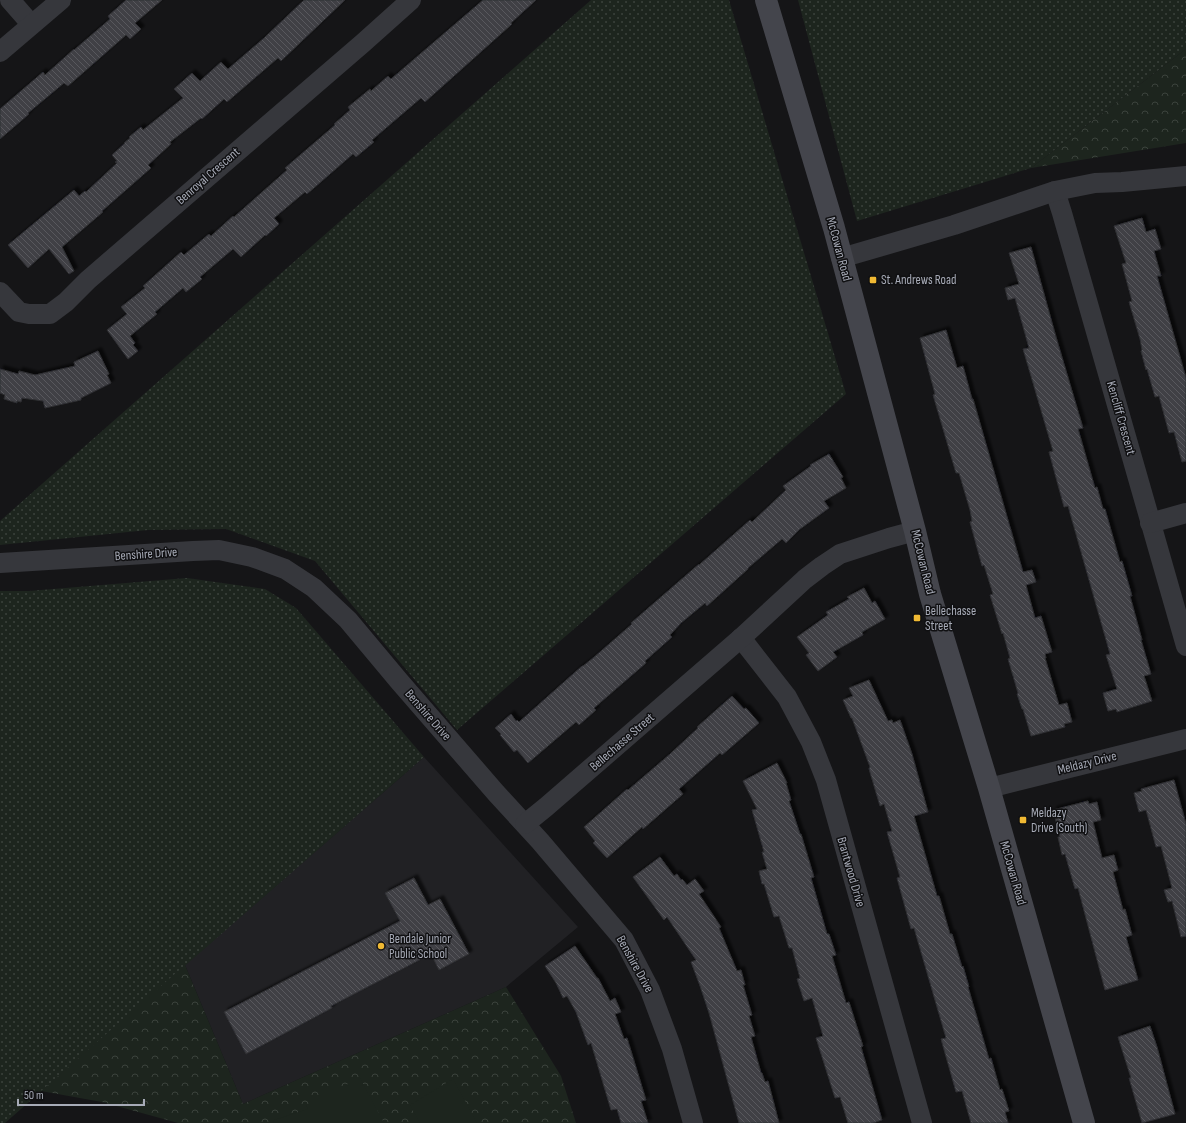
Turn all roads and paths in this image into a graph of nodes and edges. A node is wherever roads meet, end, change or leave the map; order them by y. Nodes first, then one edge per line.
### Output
1 (10, 0) edge
2 (61, 0) edge
3 (766, 0) edge
4 (400, 3) edge
5 (31, 24) junction
6 (0, 52) edge
7 (1186, 176) edge
8 (1055, 191) junction
9 (841, 258) junction
10 (0, 292) edge
11 (1186, 513) edge
12 (1150, 522) junction
13 (915, 531) junction
14 (0, 564) edge
15 (741, 638) junction
16 (1186, 646) edge
17 (1186, 739) edge
18 (989, 788) junction
19 (525, 824) junction
20 (693, 1123) edge
21 (922, 1123) edge
22 (1084, 1123) edge

1 - 5 street
2 - 5 street
3 - 9 main road, McCowan Road
4 - 10 street, Benroyal Crescent
5 - 6 street
7 - 8 street
8 - 9 street
8 - 12 street, Kencliff Crescent
9 - 13 main road, McCowan Road
11 - 12 street
12 - 16 street, Kencliff Crescent
13 - 15 street, Bellechasse Street
13 - 18 main road, McCowan Road
14 - 19 street, Benshire Drive
15 - 19 street, Bellechasse Street
15 - 21 street, Brantwood Drive
17 - 18 street, Meldazy Drive
18 - 22 main road, McCowan Road
19 - 20 street, Benshire Drive

